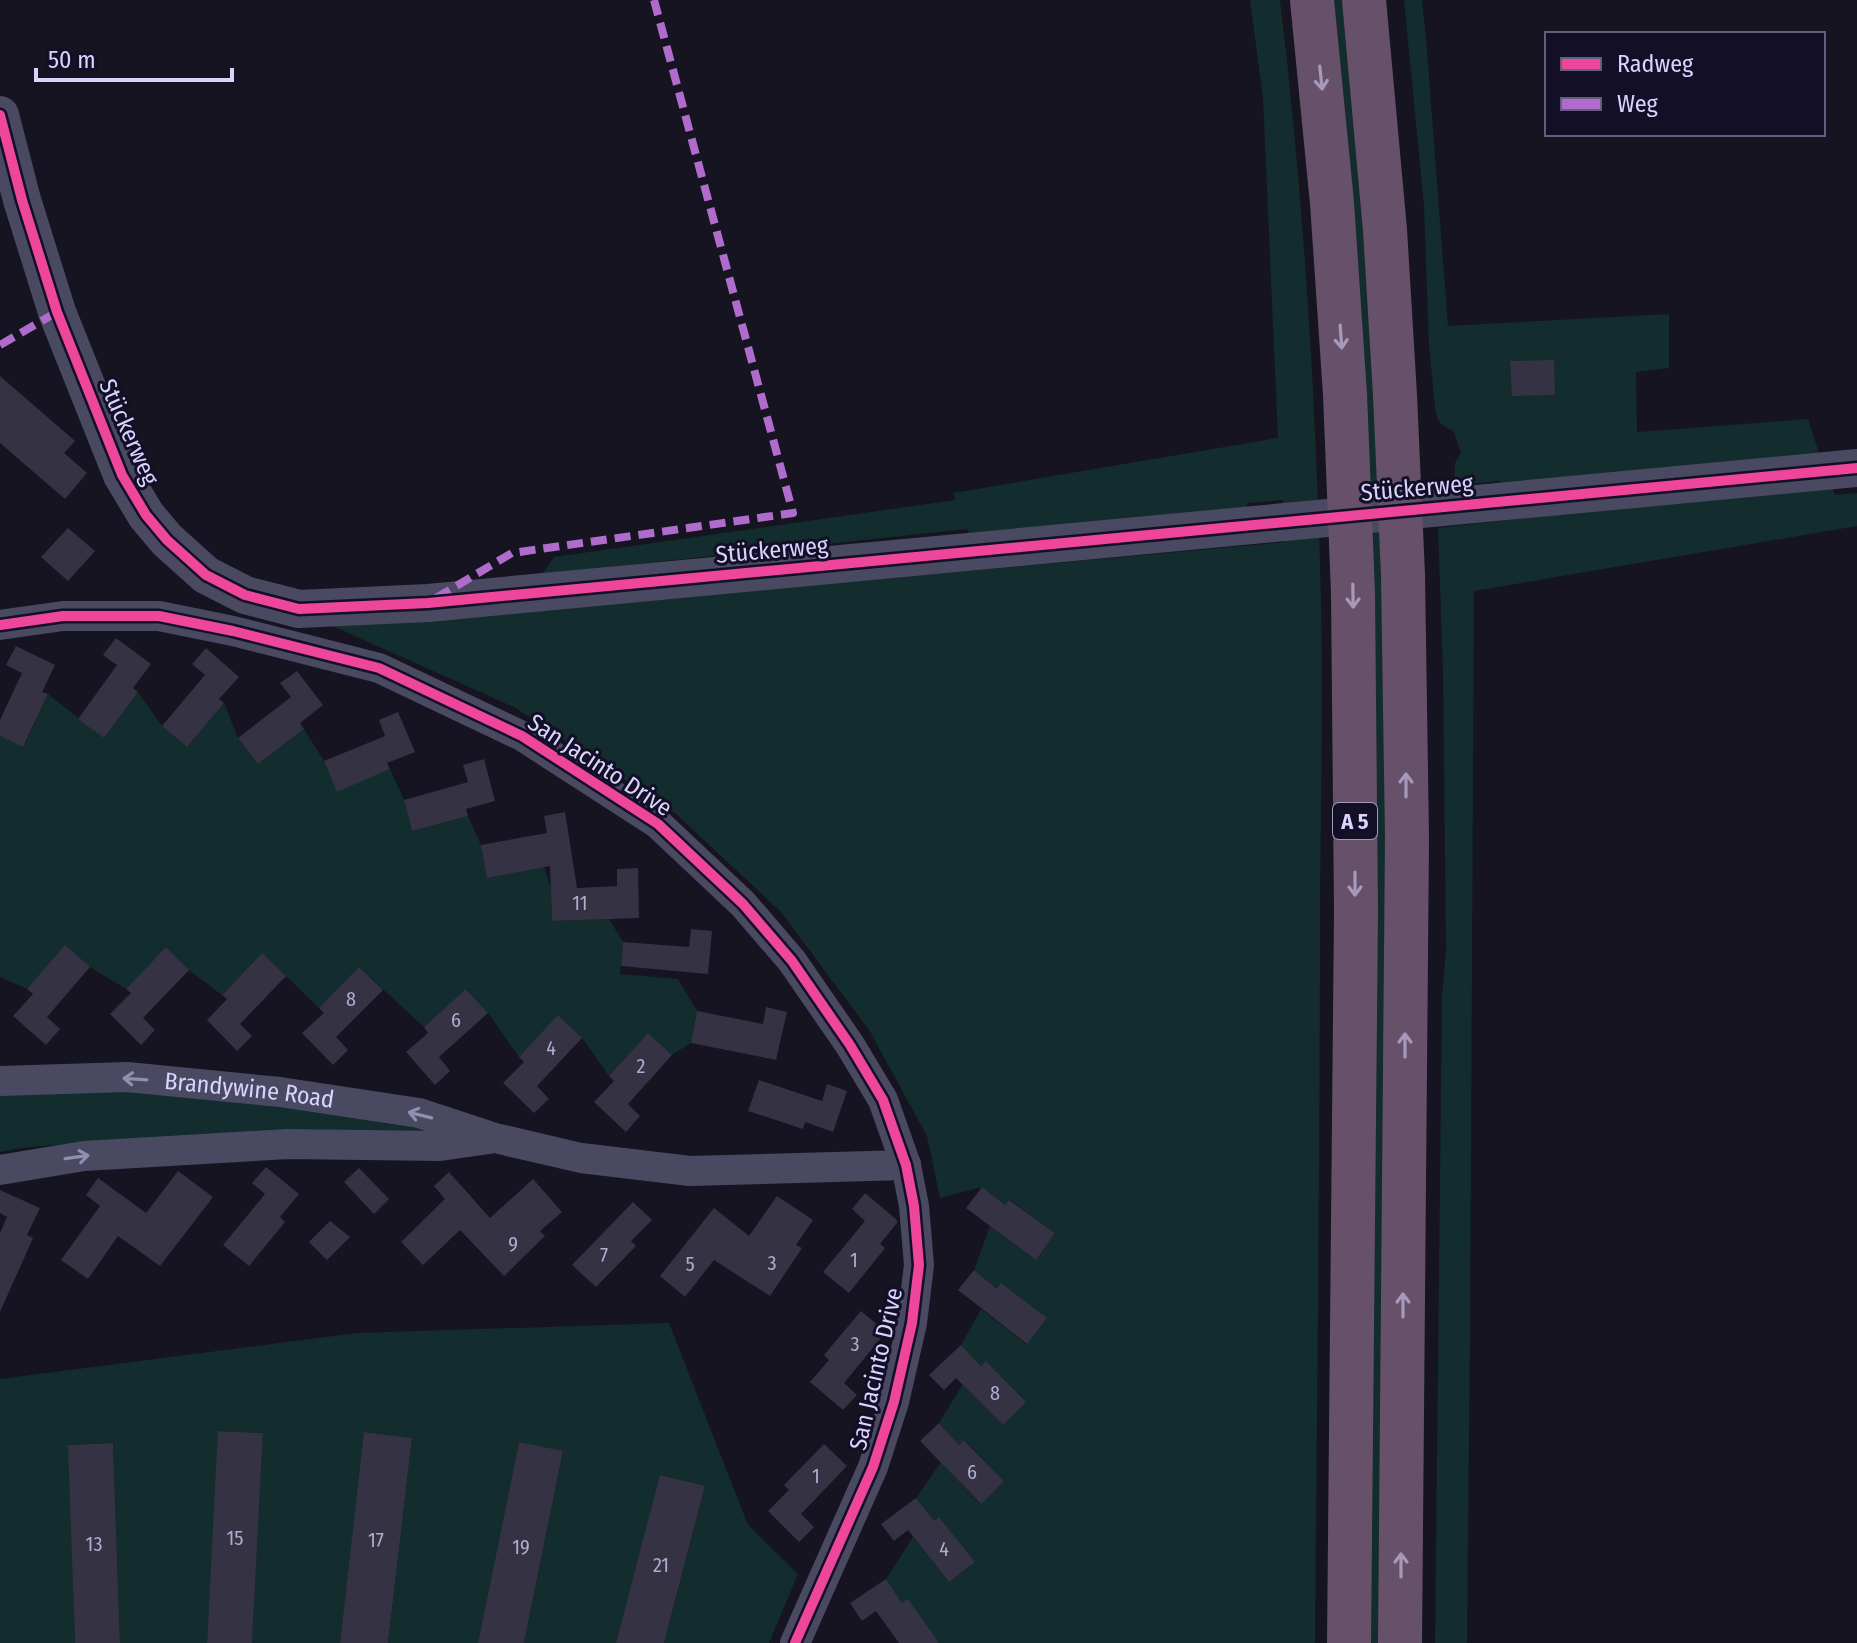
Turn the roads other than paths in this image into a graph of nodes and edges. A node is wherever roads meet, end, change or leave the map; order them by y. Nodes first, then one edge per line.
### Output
1 (1312, 0) edge
2 (1364, 0) edge
3 (0, 115) edge
4 (1857, 468) edge
5 (0, 625) edge
6 (0, 1081) edge
7 (495, 1138) junction
8 (906, 1165) junction
9 (0, 1170) edge
10 (795, 1643) edge
11 (1349, 1643) edge
12 (1400, 1643) edge

1 -> 11 highway, A 5
12 -> 2 highway, A 5
3 - 4 street, Stückerweg
5 - 8 street, San Jacinto Drive
7 -> 6 street, Brandywine Road
7 - 8 street, Brandywine Road
9 -> 7 street, Brandywine Road
8 - 10 street, San Jacinto Drive

